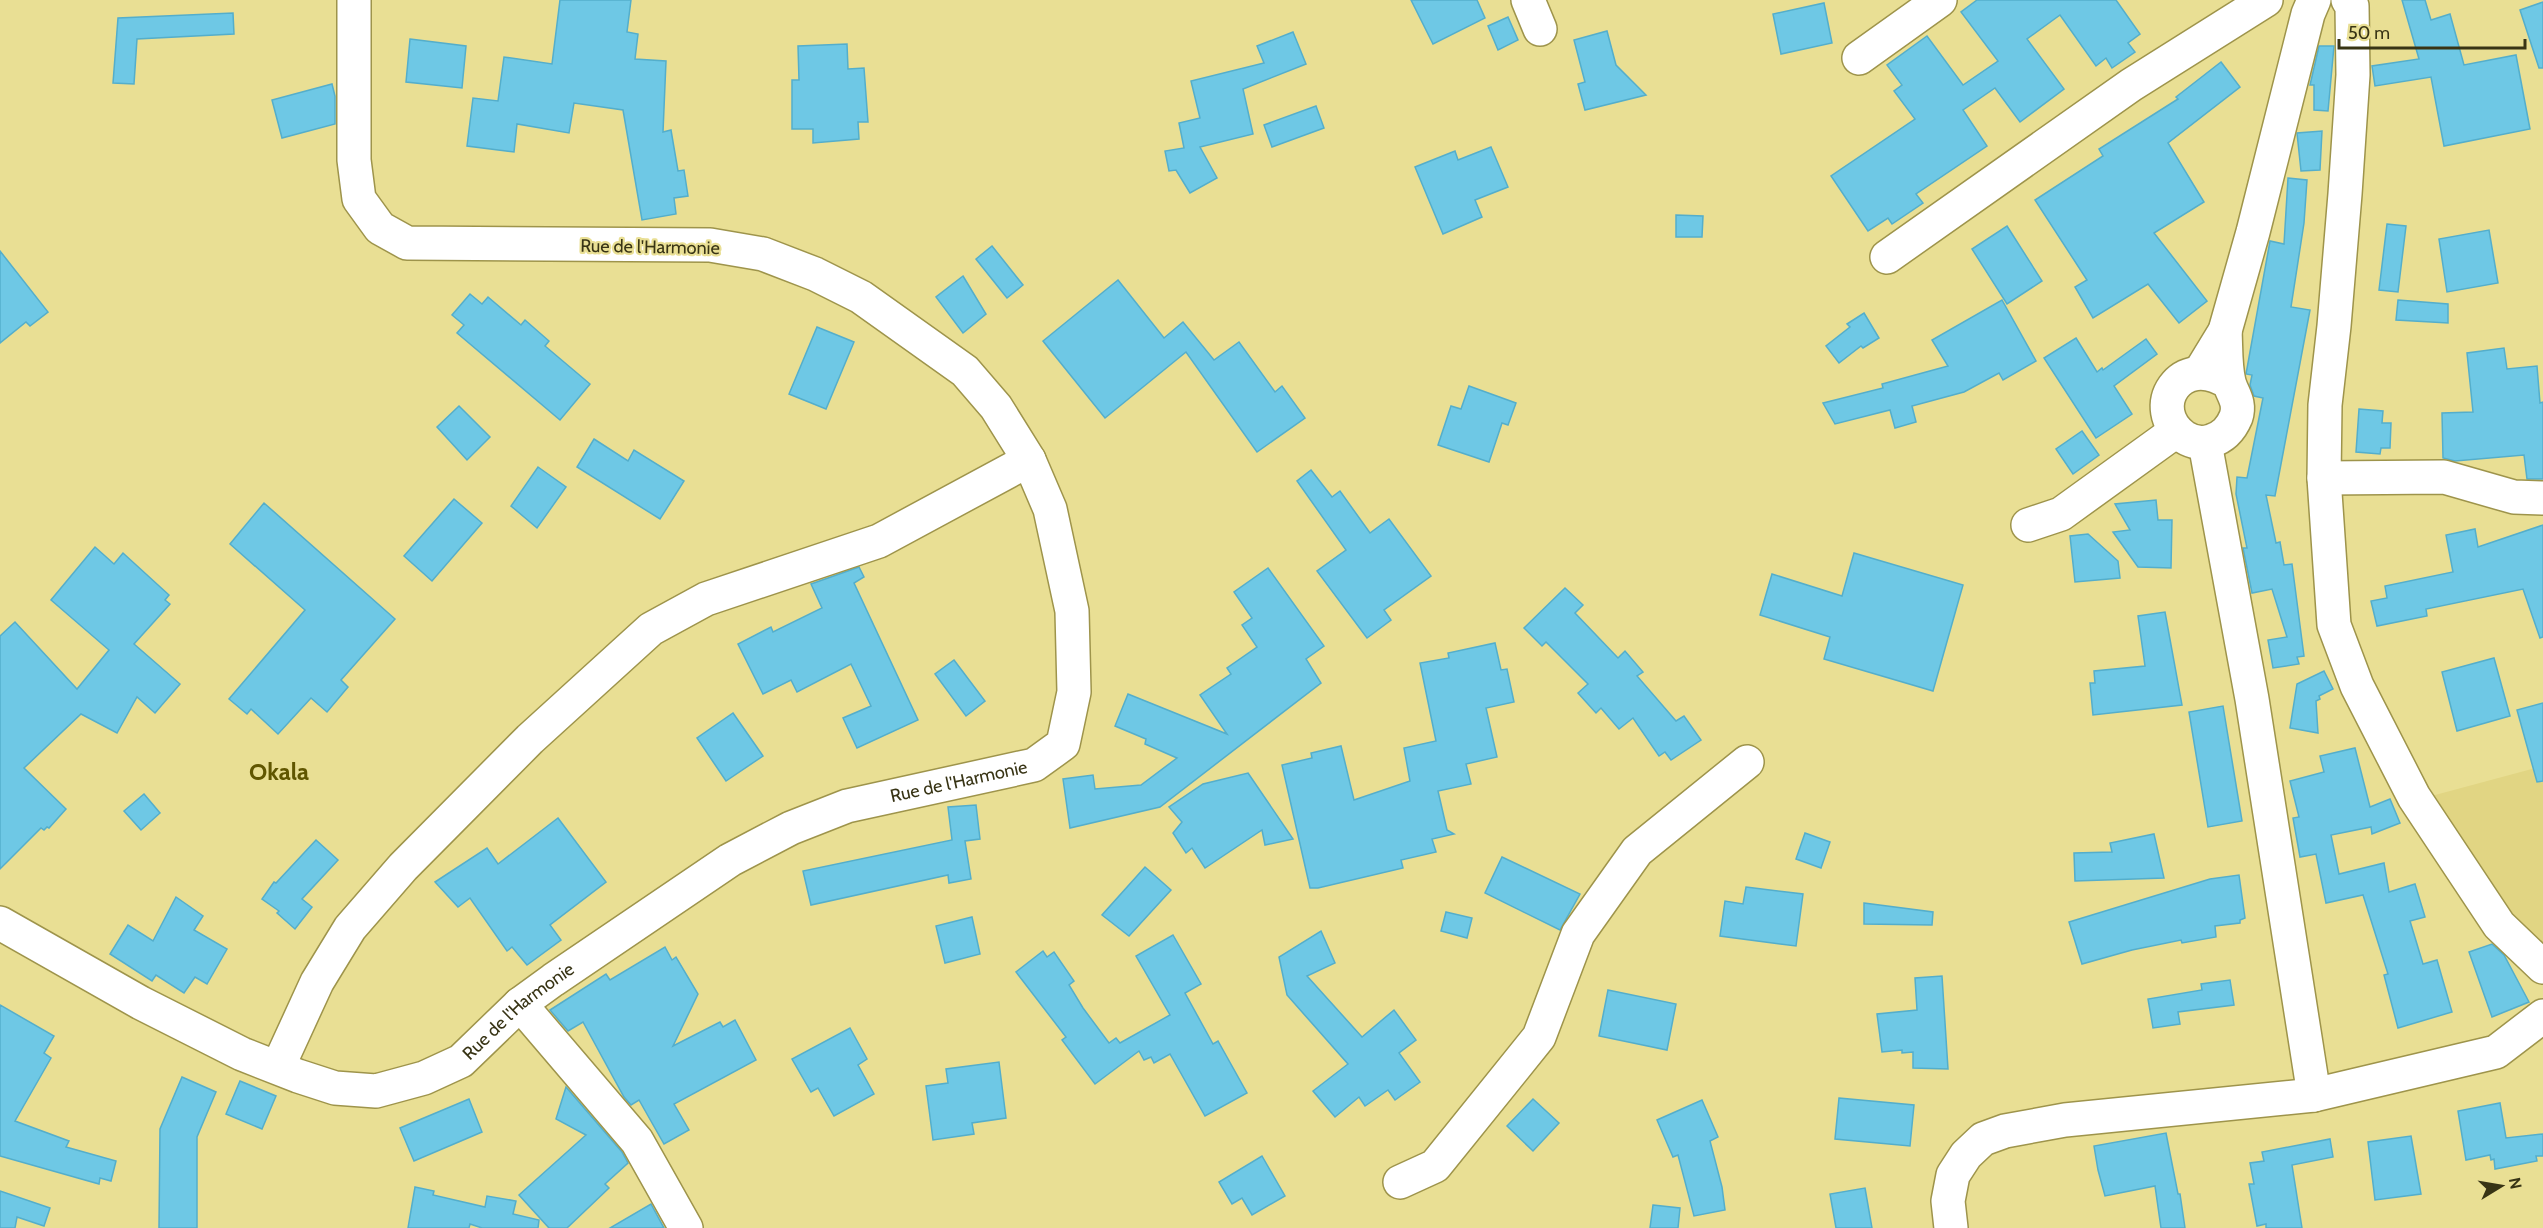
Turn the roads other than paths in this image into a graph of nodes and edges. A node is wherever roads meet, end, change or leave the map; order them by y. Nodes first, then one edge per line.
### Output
1 (354, 0) edge
2 (1940, 0) edge
3 (2266, 0) edge
4 (2314, 0) edge
5 (2348, 0) edge
6 (1859, 58) dead end
7 (1887, 257) dead end
8 (2214, 377) junction
9 (2191, 437) junction
10 (1029, 460) junction
11 (2324, 478) junction
12 (2543, 498) edge
13 (2028, 525) dead end
14 (1747, 762) dead end
15 (0, 923) edge
16 (2543, 967) edge
17 (520, 1004) junction
18 (2543, 1016) edge
19 (278, 1067) junction
20 (2314, 1095) junction
21 (1400, 1182) dead end
22 (686, 1228) edge
23 (1951, 1228) edge

1 - 10 street, Rue de l'Harmonie
2 - 6 street
3 - 7 street
4 - 8 street
5 - 11 street
8 - 9 street
8 - 9 street
9 - 13 street
9 - 20 street
10 - 17 street, Rue de l'Harmonie
10 - 19 street
11 - 12 street
11 - 16 street
14 - 21 street
15 - 19 street, Rue de l'Harmonie
17 - 19 street, Rue de l'Harmonie
17 - 22 street
18 - 20 street
20 - 23 street

